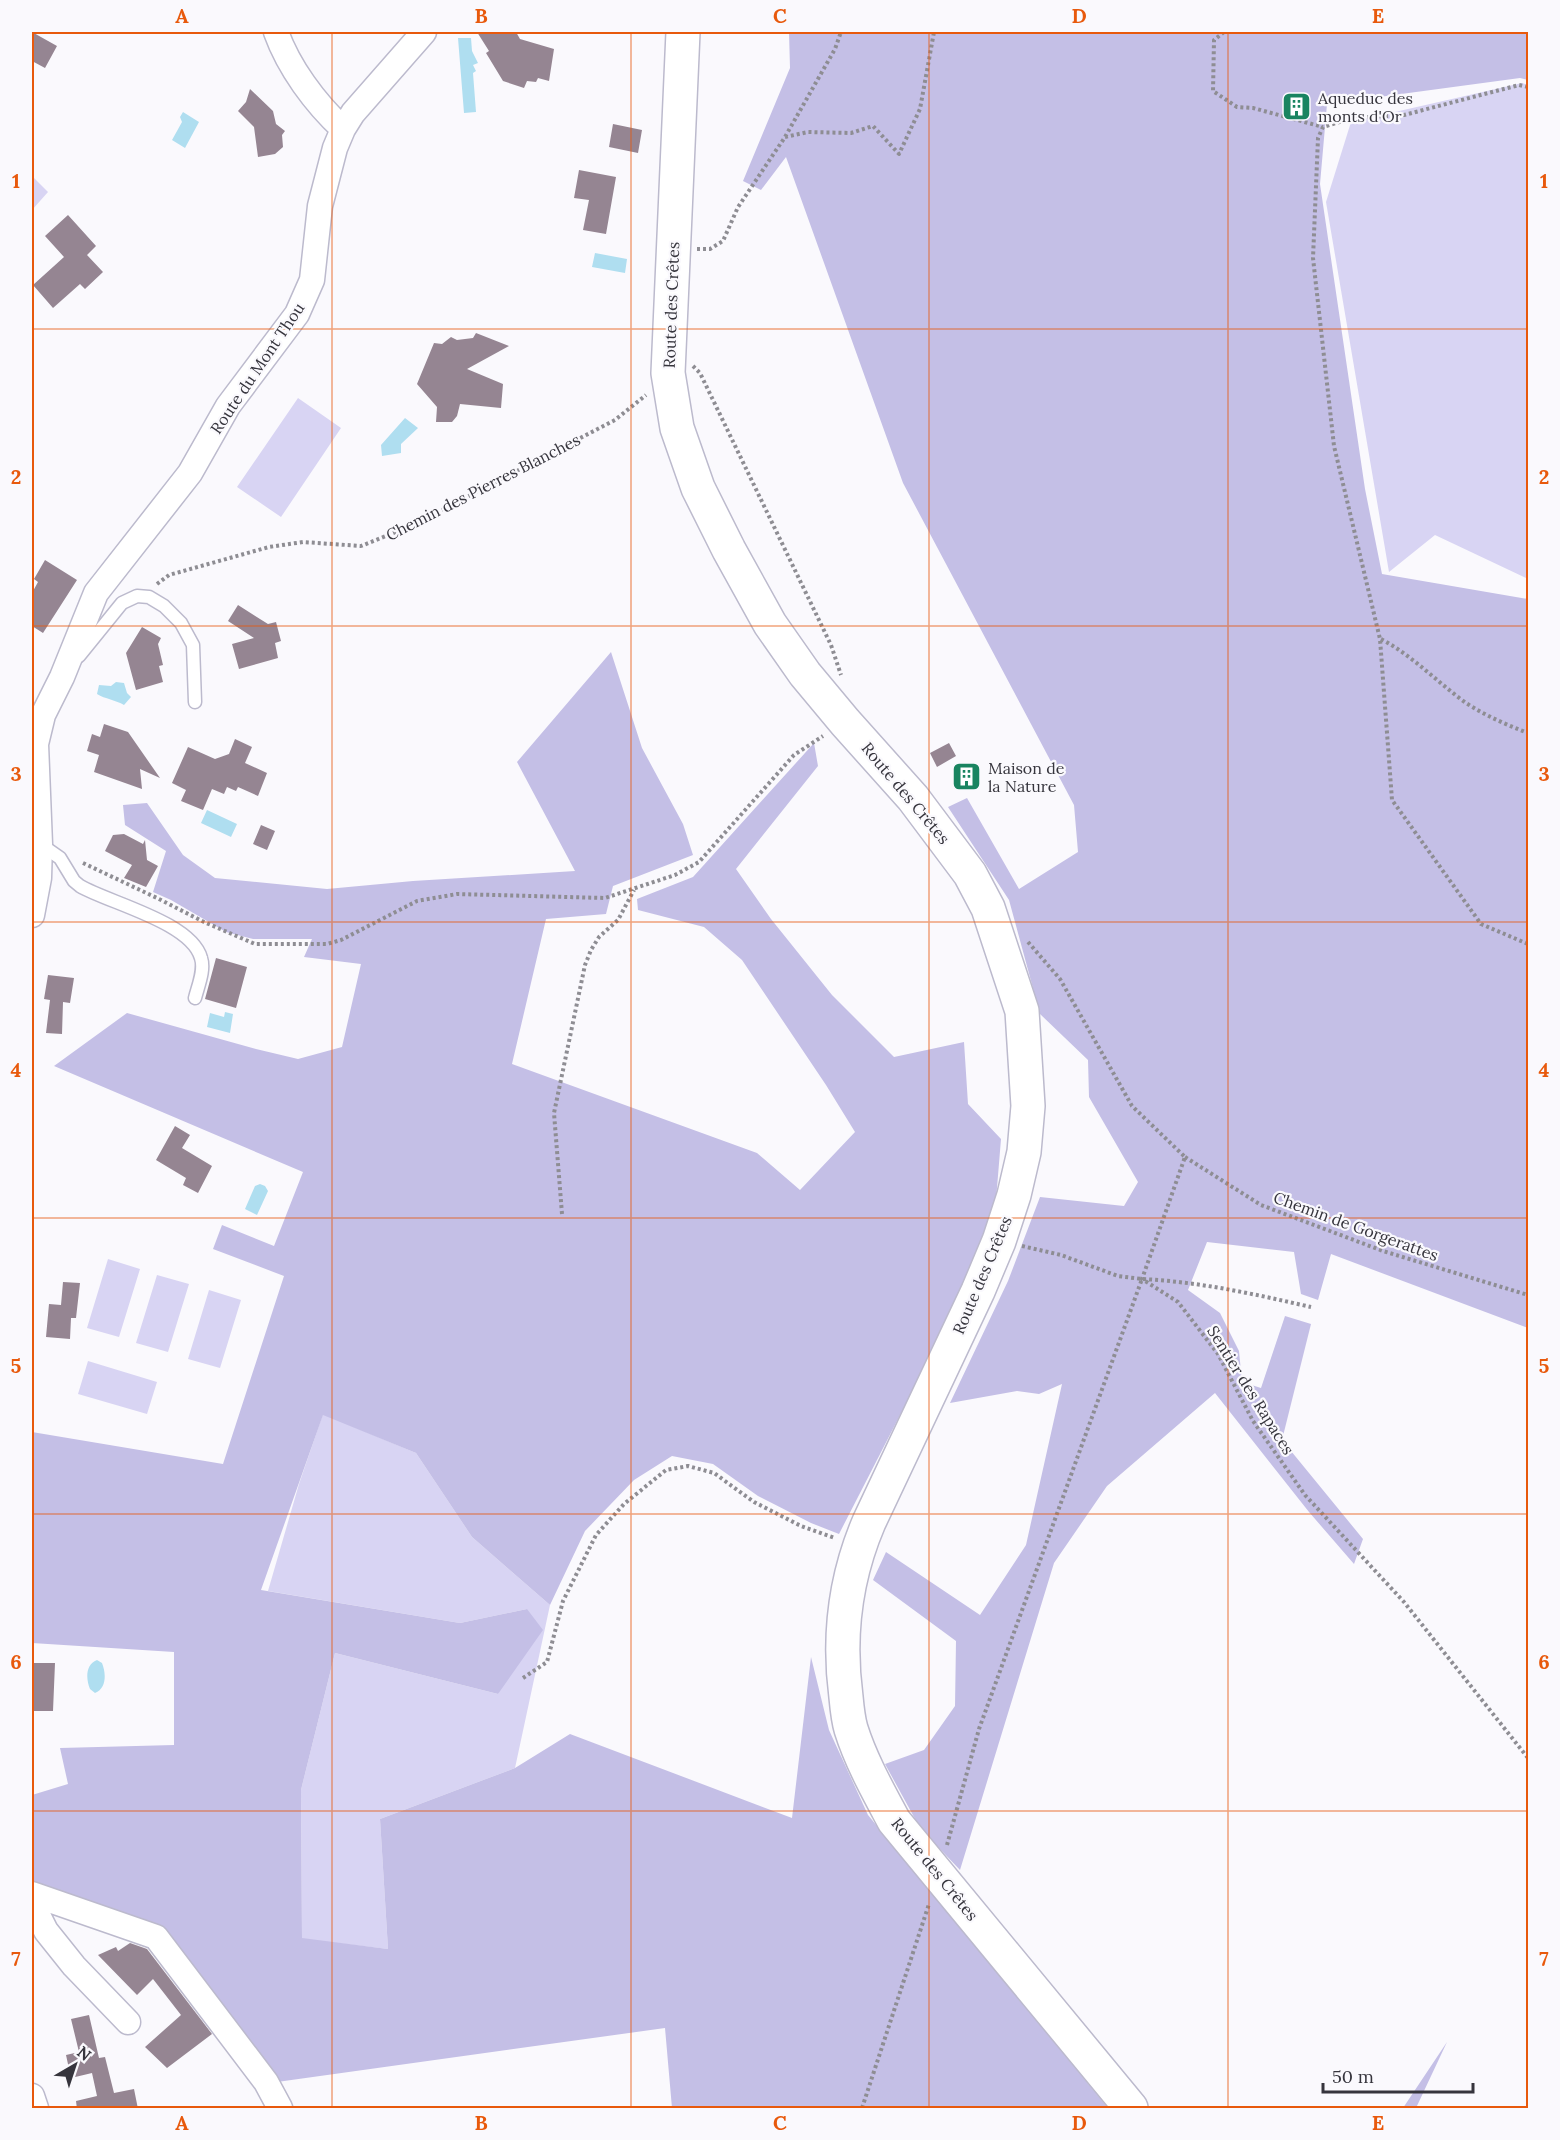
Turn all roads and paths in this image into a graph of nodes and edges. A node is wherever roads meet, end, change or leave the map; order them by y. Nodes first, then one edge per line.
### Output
1 (276, 32) edge
2 (424, 32) edge
3 (683, 32) edge
4 (841, 32) edge
5 (934, 32) edge
6 (1224, 32) edge
7 (1528, 87) edge
8 (1323, 127) junction
9 (343, 129) junction
10 (785, 136) junction
11 (673, 251) junction
12 (668, 360) junction
13 (149, 597) junction
14 (1380, 639) junction
15 (62, 677) junction
16 (842, 678) dead end
17 (195, 702) dead end
18 (37, 714) edge
19 (845, 722) junction
20 (1528, 733) edge
21 (46, 848) junction
22 (634, 890) junction
23 (32, 915) edge
24 (1021, 934) dead end
25 (1528, 944) edge
26 (195, 998) dead end
27 (1185, 1157) junction
28 (562, 1214) dead end
29 (999, 1241) junction
30 (1143, 1279) junction
31 (1528, 1295) edge
32 (1311, 1307) dead end
33 (857, 1549) junction
34 (524, 1678) dead end
35 (1528, 1758) edge
36 (938, 1875) junction
37 (32, 1894) edge
38 (32, 1903) edge
39 (128, 2022) dead end
40 (32, 2096) edge
41 (36, 2109) edge
42 (280, 2109) edge
43 (862, 2109) edge
44 (1131, 2109) edge

1 - 9 street
2 - 9 street, Route du Mont Thou
3 - 11 street, Route des Crêtes
4 - 10 path
5 - 10 path
6 - 8 path
7 - 8 path
8 - 14 path
9 - 15 street, Route du Mont Thou
10 - 11 path
11 - 12 street, Route des Crêtes
12 - 13 path, Chemin des Pierres Blanches
12 - 16 path
12 - 19 street, Route des Crêtes
13 - 15 lane
13 - 17 lane
14 - 20 path
14 - 25 path
15 - 18 street, Route du Mont Thou
18 - 21 street, Route du Mont Thou
19 - 22 path
19 - 29 street, Route des Crêtes
21 - 22 path
21 - 23 street, Route du Mont Thou
21 - 26 lane
22 - 28 path
24 - 27 path
27 - 30 path
27 - 31 path, Chemin de Gorgerattes
29 - 30 path
29 - 33 street, Route des Crêtes
30 - 32 path
30 - 35 path, Sentier des Rapaces
30 - 36 path
33 - 34 path
33 - 36 street, Route des Crêtes
36 - 43 path
36 - 44 street, Route des Crêtes
37 - 42 street
38 - 39 street
40 - 41 street

